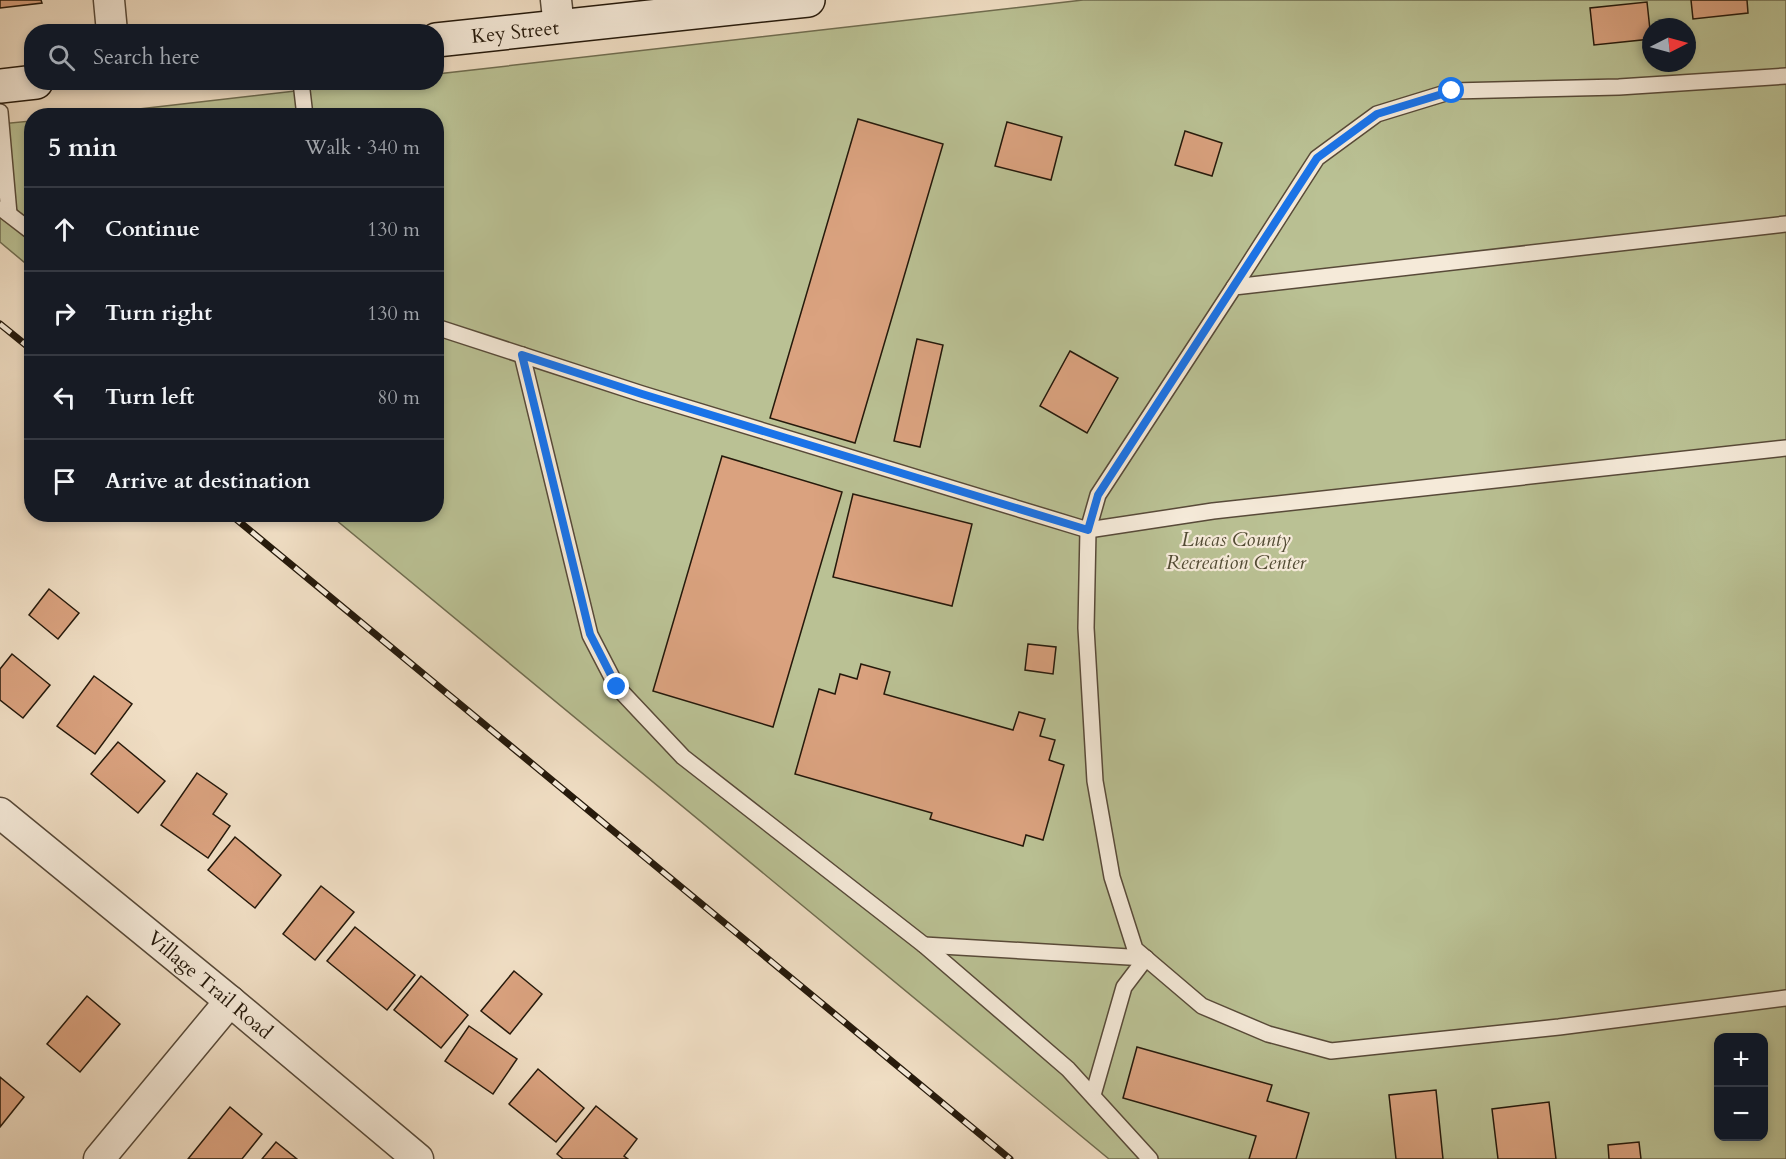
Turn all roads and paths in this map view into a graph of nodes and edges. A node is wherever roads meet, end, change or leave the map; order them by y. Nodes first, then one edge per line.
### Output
1 (109, 0) edge
2 (808, 0) edge
3 (558, 14) edge
4 (111, 24) edge
5 (444, 38) edge
6 (1786, 76) edge
7 (24, 83) edge
8 (0, 86) edge
9 (302, 90) edge
10 (303, 108) edge
11 (0, 112) edge
12 (4, 211) edge
13 (1786, 224) edge
14 (24, 226) edge
15 (1234, 286) junction
16 (444, 330) edge
17 (522, 355) junction
18 (1786, 448) edge
19 (1088, 530) junction
20 (0, 813) edge
21 (924, 945) junction
22 (1146, 958) junction
23 (1786, 998) edge
24 (230, 1001) junction
25 (1093, 1095) junction
26 (99, 1159) edge
27 (418, 1159) edge
28 (1150, 1159) edge

1 - 4 street
2 - 3 street, Key Street
3 - 5 street, Key Street
6 - 15 lane
7 - 8 street
9 - 10 lane
11 - 12 lane
12 - 14 lane
13 - 15 lane
15 - 19 lane
16 - 17 lane
17 - 19 lane
17 - 21 lane
18 - 19 lane
19 - 22 lane
20 - 24 street, Village Trail Road
21 - 22 lane
21 - 25 lane
22 - 23 lane
22 - 25 lane
24 - 26 street
24 - 27 street, Village Trail Road
25 - 28 lane

